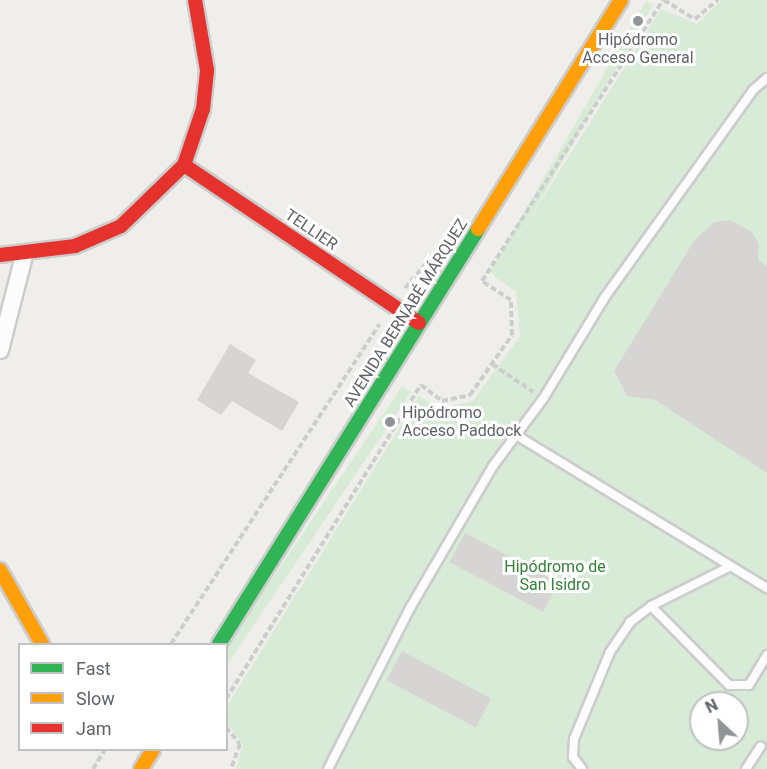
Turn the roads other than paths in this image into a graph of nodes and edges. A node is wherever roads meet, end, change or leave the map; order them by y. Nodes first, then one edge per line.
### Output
1 (195, 0) edge
2 (621, 0) edge
3 (767, 78) edge
4 (184, 165) junction
5 (0, 255) edge
6 (24, 256) junction
7 (419, 323) junction
8 (0, 350) edge
9 (516, 435) junction
10 (729, 567) junction
11 (0, 570) edge
12 (767, 588) edge
13 (5, 597) edge
14 (651, 606) junction
15 (40, 643) edge
16 (220, 643) edge
17 (767, 655) edge
18 (761, 746) dead end
19 (152, 751) edge
20 (141, 769) edge
21 (328, 769) edge
22 (582, 769) edge
23 (746, 769) edge

1 - 4 main road
2 - 7 main road, AVENIDA BERNABÉ MÁRQUEZ
3 - 9 lane
4 - 6 main road
4 - 7 main road, TELLIER
5 - 6 main road
6 - 8 street
7 - 16 main road, AVENIDA BERNABÉ MÁRQUEZ
9 - 10 lane
9 - 21 lane
10 - 12 lane
10 - 14 lane
11 - 13 main road
13 - 15 main road
14 - 17 lane
14 - 22 lane
18 - 23 lane
19 - 20 main road

